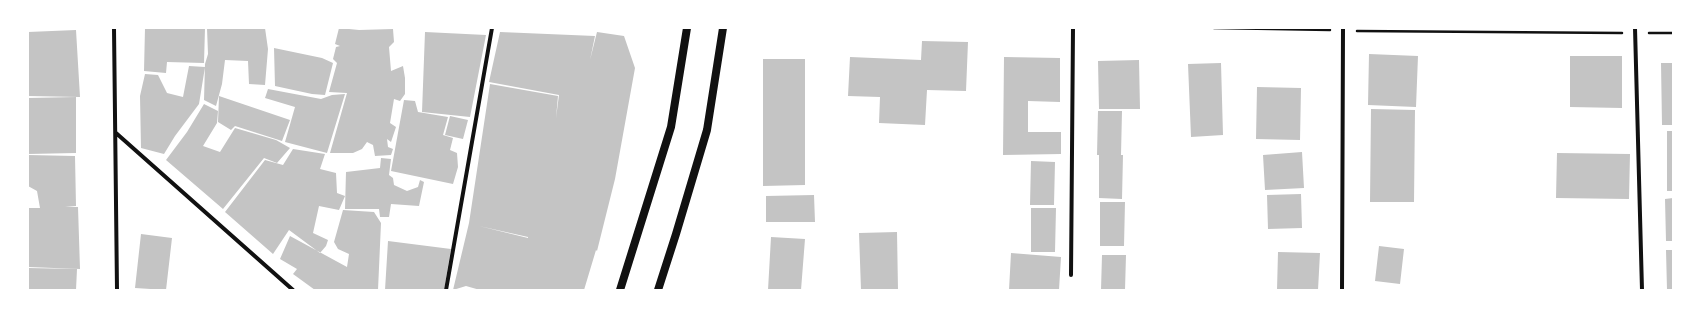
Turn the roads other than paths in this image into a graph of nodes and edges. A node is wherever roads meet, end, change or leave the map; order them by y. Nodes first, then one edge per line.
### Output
1 (114, 28) edge
2 (492, 28) edge
3 (687, 28) edge
4 (723, 28) edge
5 (1073, 28) edge
6 (1635, 28) edge
7 (1343, 29) edge
8 (116, 133) junction
9 (1071, 275) dead end
10 (117, 290) edge
11 (293, 290) edge
12 (446, 290) edge
13 (620, 290) edge
14 (658, 290) edge
15 (1342, 290) edge
16 (1642, 290) edge

1 - 8 street
2 - 12 street
3 - 13 main road
4 - 14 main road
5 - 9 street
6 - 16 street
7 - 15 street
8 - 10 street
8 - 11 street

